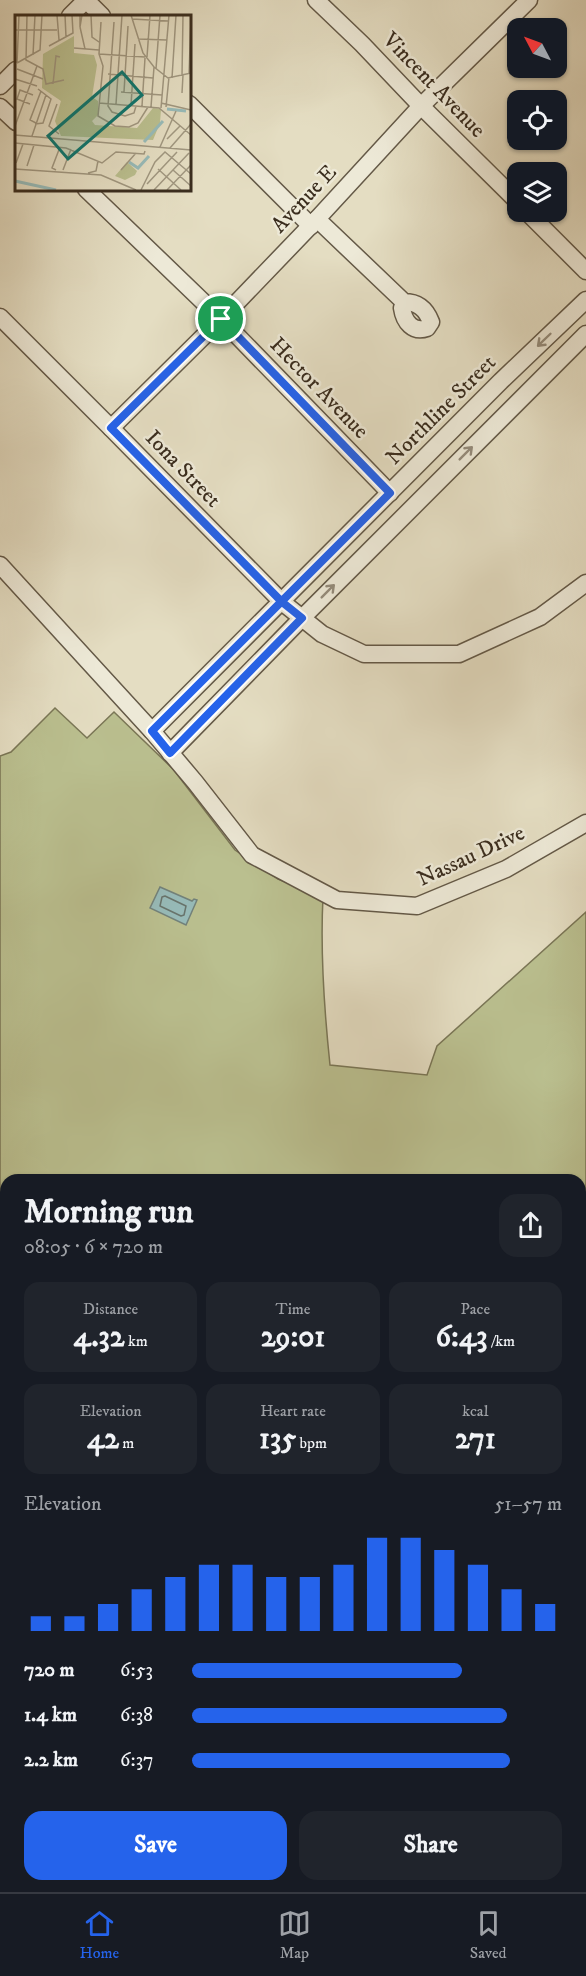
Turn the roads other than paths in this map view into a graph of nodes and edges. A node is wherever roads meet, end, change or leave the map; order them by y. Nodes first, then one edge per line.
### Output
1 (86, 0) edge
2 (316, 0) edge
3 (529, 0) edge
4 (71, 15) edge
5 (101, 15) edge
6 (15, 71) edge
7 (0, 87) edge
8 (190, 105) edge
9 (421, 106) junction
10 (0, 107) edge
11 (15, 121) edge
12 (87, 190) edge
13 (507, 191) edge
14 (314, 222) junction
15 (537, 222) edge
16 (586, 271) edge
17 (586, 300) edge
18 (404, 302) dead end
19 (0, 317) edge
20 (221, 319) junction
21 (586, 334) edge
22 (111, 428) junction
23 (390, 493) junction
24 (0, 566) edge
25 (586, 583) edge
26 (282, 602) junction
27 (302, 618) junction
28 (152, 731) junction
29 (170, 753) junction
30 (586, 823) edge

1 - 4 street
1 - 5 street
2 - 9 street, Vincent Avenue
3 - 9 street, Avenue E
6 - 7 street
8 - 14 street
9 - 13 street, Vincent Avenue
9 - 14 street, Avenue E
10 - 11 street
12 - 20 street, Hector Avenue
14 - 18 street
14 - 20 street, Avenue E
15 - 16 street
17 -> 23 street, Northline Street
19 - 22 street, Iona Street
20 - 22 street, Avenue E
20 - 23 street, Hector Avenue
27 -> 21 street
22 - 26 street, Iona Street
23 - 26 street, Northline Street
24 - 28 street, Nassau Drive
25 - 27 street, Iona Street
26 - 27 street, Iona Street
26 - 28 street, Northline Street
27 - 29 street
28 - 29 street, Nassau Drive
29 - 30 street, Nassau Drive

